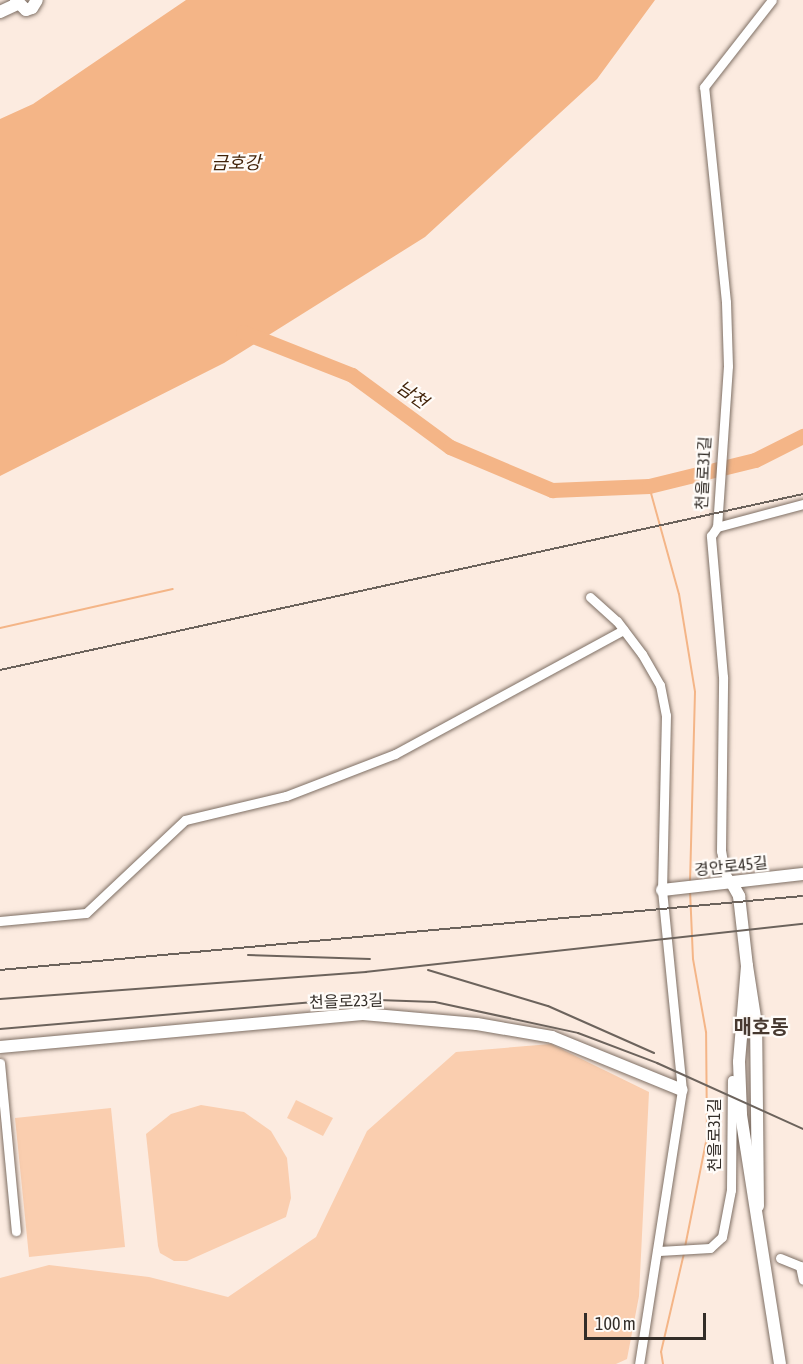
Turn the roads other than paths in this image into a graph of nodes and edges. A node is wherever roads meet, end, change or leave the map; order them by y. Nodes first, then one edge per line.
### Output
1 (37, 0) edge
2 (772, 0) edge
3 (16, 2) edge
4 (0, 12) edge
5 (803, 504) edge
6 (717, 527) junction
7 (590, 597) dead end
8 (624, 630) junction
9 (803, 874) edge
10 (734, 885) junction
11 (667, 889) junction
12 (0, 921) edge
13 (747, 966) junction
14 (0, 1047) edge
15 (0, 1063) edge
16 (732, 1080) dead end
17 (682, 1090) junction
18 (758, 1206) junction
19 (16, 1231) dead end
20 (663, 1251) junction
21 (780, 1258) dead end
22 (803, 1280) edge
23 (639, 1364) edge
24 (780, 1364) edge

1 - 3 street
2 - 6 street, 천을로31길
3 - 4 street
5 - 6 street
6 - 10 street, 천을로31길
7 - 8 street
8 - 11 street
8 - 12 street
9 - 10 street, 경안로45길
10 - 11 street, 경안로45길
10 - 13 street, 천을로31길
11 - 17 street
13 - 18 street
13 - 18 street
14 - 17 street, 천을로23길
15 - 19 street
16 - 20 street, 천을로31길
17 - 20 street
18 - 24 street
20 - 23 street
21 - 22 street

